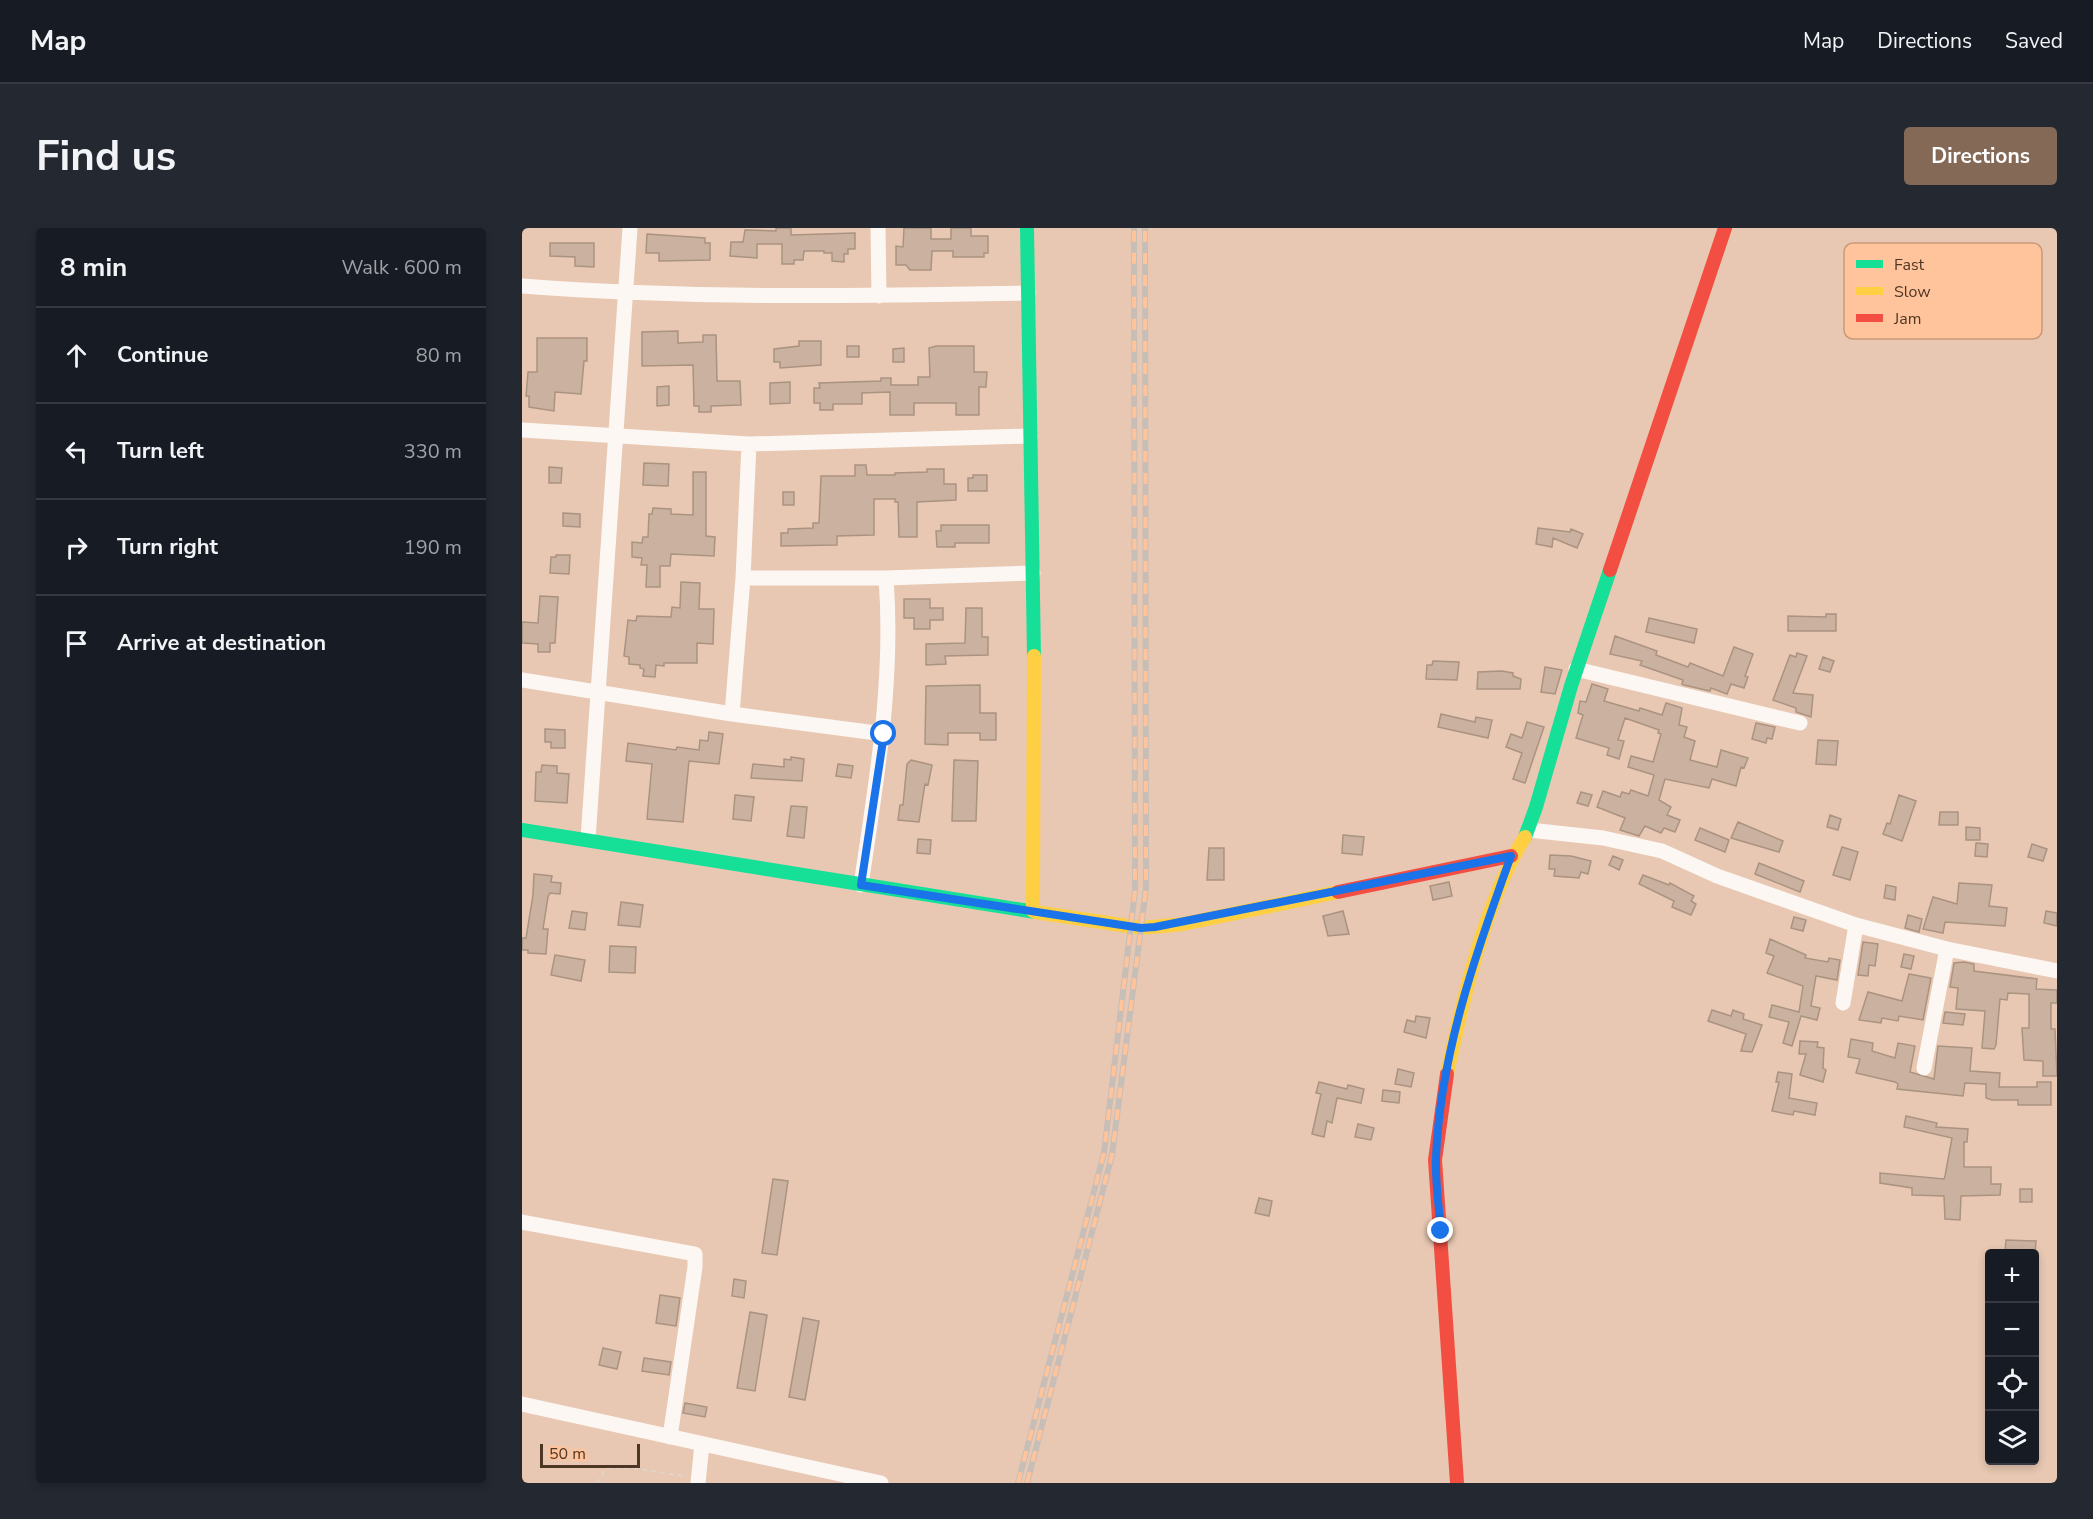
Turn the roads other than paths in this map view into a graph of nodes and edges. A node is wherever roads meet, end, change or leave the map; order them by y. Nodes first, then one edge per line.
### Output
1 (630, 228) edge
2 (878, 228) edge
3 (1027, 228) edge
4 (1725, 228) edge
5 (522, 286) edge
6 (1028, 293) junction
7 (626, 294) junction
8 (879, 296) junction
9 (522, 430) edge
10 (1030, 436) junction
11 (616, 437) junction
12 (749, 444) junction
13 (1033, 573) junction
14 (743, 578) junction
15 (886, 578) junction
16 (1576, 669) junction
17 (522, 680) edge
18 (599, 692) junction
19 (732, 714) junction
20 (1800, 723) dead end
21 (884, 734) junction
22 (522, 830) edge
23 (1529, 830) junction
24 (588, 839) junction
25 (1511, 856) junction
26 (861, 885) junction
27 (1033, 911) junction
28 (1856, 925) junction
29 (1947, 949) junction
30 (2057, 971) edge
31 (1843, 1003) dead end
32 (1924, 1068) dead end
33 (522, 1222) edge
34 (522, 1404) edge
35 (670, 1437) junction
36 (702, 1444) junction
37 (698, 1481) edge
38 (881, 1483) edge
39 (1457, 1483) edge

1 - 7 street
2 - 8 street
3 - 6 street
4 - 16 street
5 - 7 street
6 - 8 street
6 - 10 street
7 - 8 street
7 - 11 street
9 - 11 street
10 - 12 street
10 - 13 street
11 - 12 street
11 - 18 street
12 - 14 street
13 - 15 street
13 - 27 street
14 - 15 street
14 - 19 street
15 - 21 street
16 - 20 street
16 - 23 street
17 - 18 street
18 - 19 street
18 - 24 street
19 - 21 street
21 - 26 street
22 - 24 street
23 - 25 street
23 - 28 street
24 - 26 street
25 - 27 street
25 - 39 street
26 - 27 street
28 - 29 street
28 - 31 street
29 - 30 street
29 - 32 street
33 - 35 street
34 - 35 street
35 - 36 street
36 - 37 street
36 - 38 street

